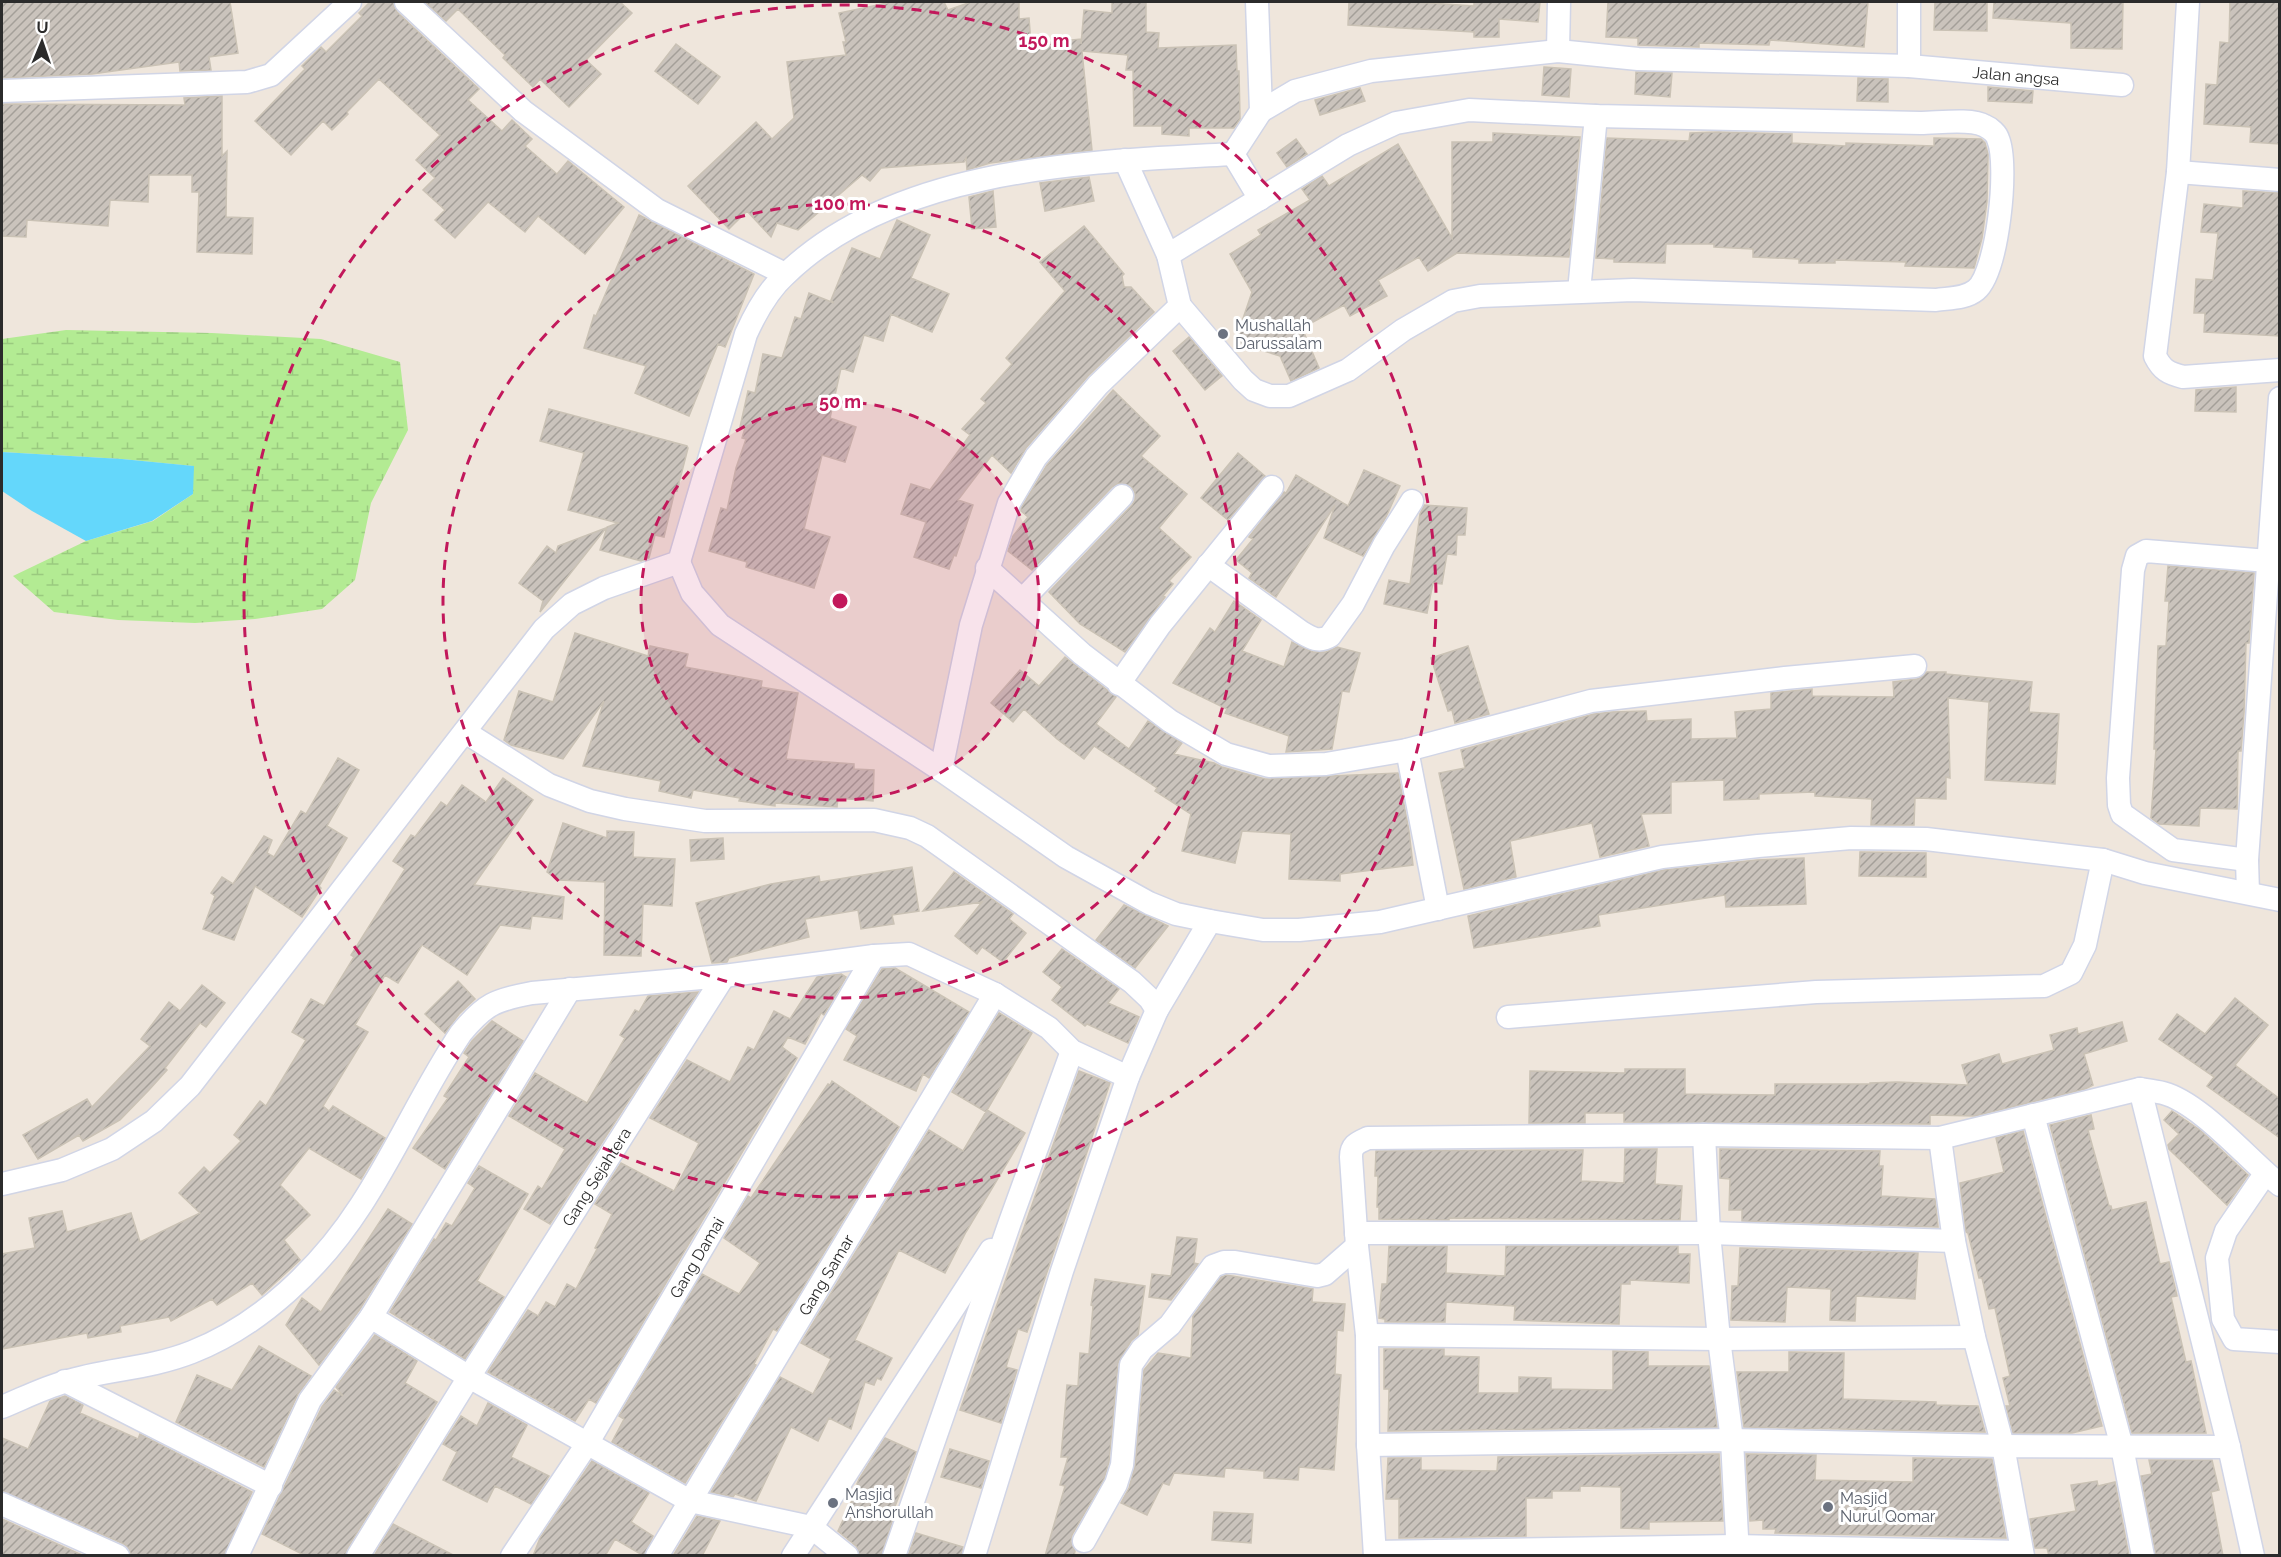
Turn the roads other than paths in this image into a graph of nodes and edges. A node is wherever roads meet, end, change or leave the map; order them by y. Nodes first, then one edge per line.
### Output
1 (350, 2) edge
2 (406, 2) edge
3 (1257, 2) edge
4 (1559, 2) edge
5 (1909, 2) edge
6 (2187, 2) edge
7 (1558, 51) junction
8 (1909, 66) junction
9 (2122, 85) dead end
10 (2, 91) edge
11 (1261, 111) junction
12 (1596, 116) junction
13 (1233, 154) junction
14 (1125, 160) junction
15 (2178, 172) junction
16 (2280, 180) edge
17 (1260, 199) junction
18 (1168, 255) junction
19 (785, 274) junction
20 (1579, 291) junction
21 (1180, 306) junction
22 (2280, 370) edge
23 (2280, 398) edge
24 (1272, 487) dead end
25 (1122, 496) dead end
26 (1412, 501) dead end
27 (2274, 561) edge
28 (679, 562) junction
29 (1208, 565) junction
30 (987, 568) junction
31 (1023, 599) junction
32 (1915, 666) dead end
33 (1119, 684) junction
34 (465, 732) junction
35 (1407, 750) junction
36 (941, 770) junction
37 (2103, 860) junction
38 (2247, 860) junction
39 (2248, 893) junction
40 (2280, 900) edge
41 (1438, 909) junction
42 (1210, 921) junction
43 (874, 956) junction
44 (724, 976) junction
45 (570, 989) junction
46 (995, 994) junction
47 (1157, 1010) junction
48 (1508, 1017) dead end
49 (1072, 1052) junction
50 (1128, 1077) junction
51 (2140, 1089) junction
52 (2033, 1115) junction
53 (1704, 1136) junction
54 (1940, 1138) junction
55 (2272, 1179) edge
56 (2, 1184) edge
57 (1010, 1221) junction
58 (1709, 1233) junction
59 (1357, 1239) junction
60 (1954, 1241) junction
61 (372, 1317) junction
62 (1367, 1335) junction
63 (1974, 1337) junction
64 (1719, 1339) junction
65 (2280, 1342) edge
66 (469, 1377) junction
67 (65, 1382) junction
68 (2, 1407) edge
69 (1732, 1440) junction
70 (587, 1444) junction
71 (1368, 1445) junction
72 (2003, 1446) junction
73 (2122, 1447) junction
74 (2229, 1447) junction
75 (271, 1486) junction
76 (690, 1501) junction
77 (2, 1504) edge
78 (811, 1527) junction
79 (1084, 1540) dead end
80 (1737, 1551) edge
81 (1375, 1554) edge
82 (2023, 1554) edge
83 (118, 1556) edge
84 (237, 1556) edge
85 (358, 1556) edge
86 (512, 1556) edge
87 (657, 1556) edge
88 (793, 1556) edge
89 (847, 1556) edge
90 (894, 1556) edge
91 (974, 1556) edge
92 (2143, 1556) edge
93 (2253, 1556) edge

1 - 10 street
2 - 19 street
3 - 11 street
4 - 7 street
5 - 8 street
6 - 15 street
7 - 8 street, Jalan angsa
7 - 11 street, Jalan angsa
8 - 9 street, Jalan angsa
11 - 13 street
12 - 17 street
12 - 20 street
12 - 20 street
13 - 14 street
13 - 17 street
14 - 18 street
14 - 19 street
15 - 16 street
15 - 22 street
17 - 18 street
18 - 21 street
19 - 28 street
20 - 21 street
21 - 30 street
23 - 27 street
24 - 29 street
25 - 31 street
26 - 29 street
27 - 38 street
27 - 38 street
28 - 34 street
28 - 36 street
29 - 33 street
30 - 31 street
30 - 36 street
31 - 33 street
32 - 35 street
33 - 35 street
34 - 47 street
34 - 56 street
35 - 41 street
36 - 42 street
37 - 39 street
37 - 41 street
37 - 48 street
38 - 39 street
39 - 40 street
41 - 42 street
42 - 47 street
43 - 44 street
43 - 46 street
43 - 70 street, Gang Damai
44 - 45 street
44 - 66 street, Gang Sejahtera
45 - 61 street
45 - 67 street
46 - 49 street
46 - 76 street, Gang Samar
47 - 50 street
49 - 50 street
49 - 57 street
50 - 91 street
51 - 52 street
51 - 55 street
51 - 74 street
52 - 54 street
52 - 73 street
53 - 54 street
53 - 58 street
53 - 59 street
54 - 60 street
55 - 65 street
57 - 78 street
57 - 90 street
58 - 59 street
58 - 60 street
58 - 64 street
59 - 62 street
59 - 79 street
60 - 63 street
61 - 66 street
61 - 75 street
62 - 64 street
62 - 71 street
63 - 64 street
63 - 72 street
64 - 69 street
66 - 70 street
66 - 85 street, Gang Sejahtera
67 - 68 street
67 - 75 street
69 - 71 street
69 - 72 street
69 - 80 street
70 - 76 street
70 - 86 street, Gang Damai
71 - 81 street
72 - 73 street
72 - 82 street
73 - 74 street
73 - 92 street
74 - 93 street
75 - 84 street
76 - 78 street
76 - 87 street, Gang Samar
77 - 83 street
78 - 88 street
78 - 89 street
80 - 81 street
80 - 82 street

